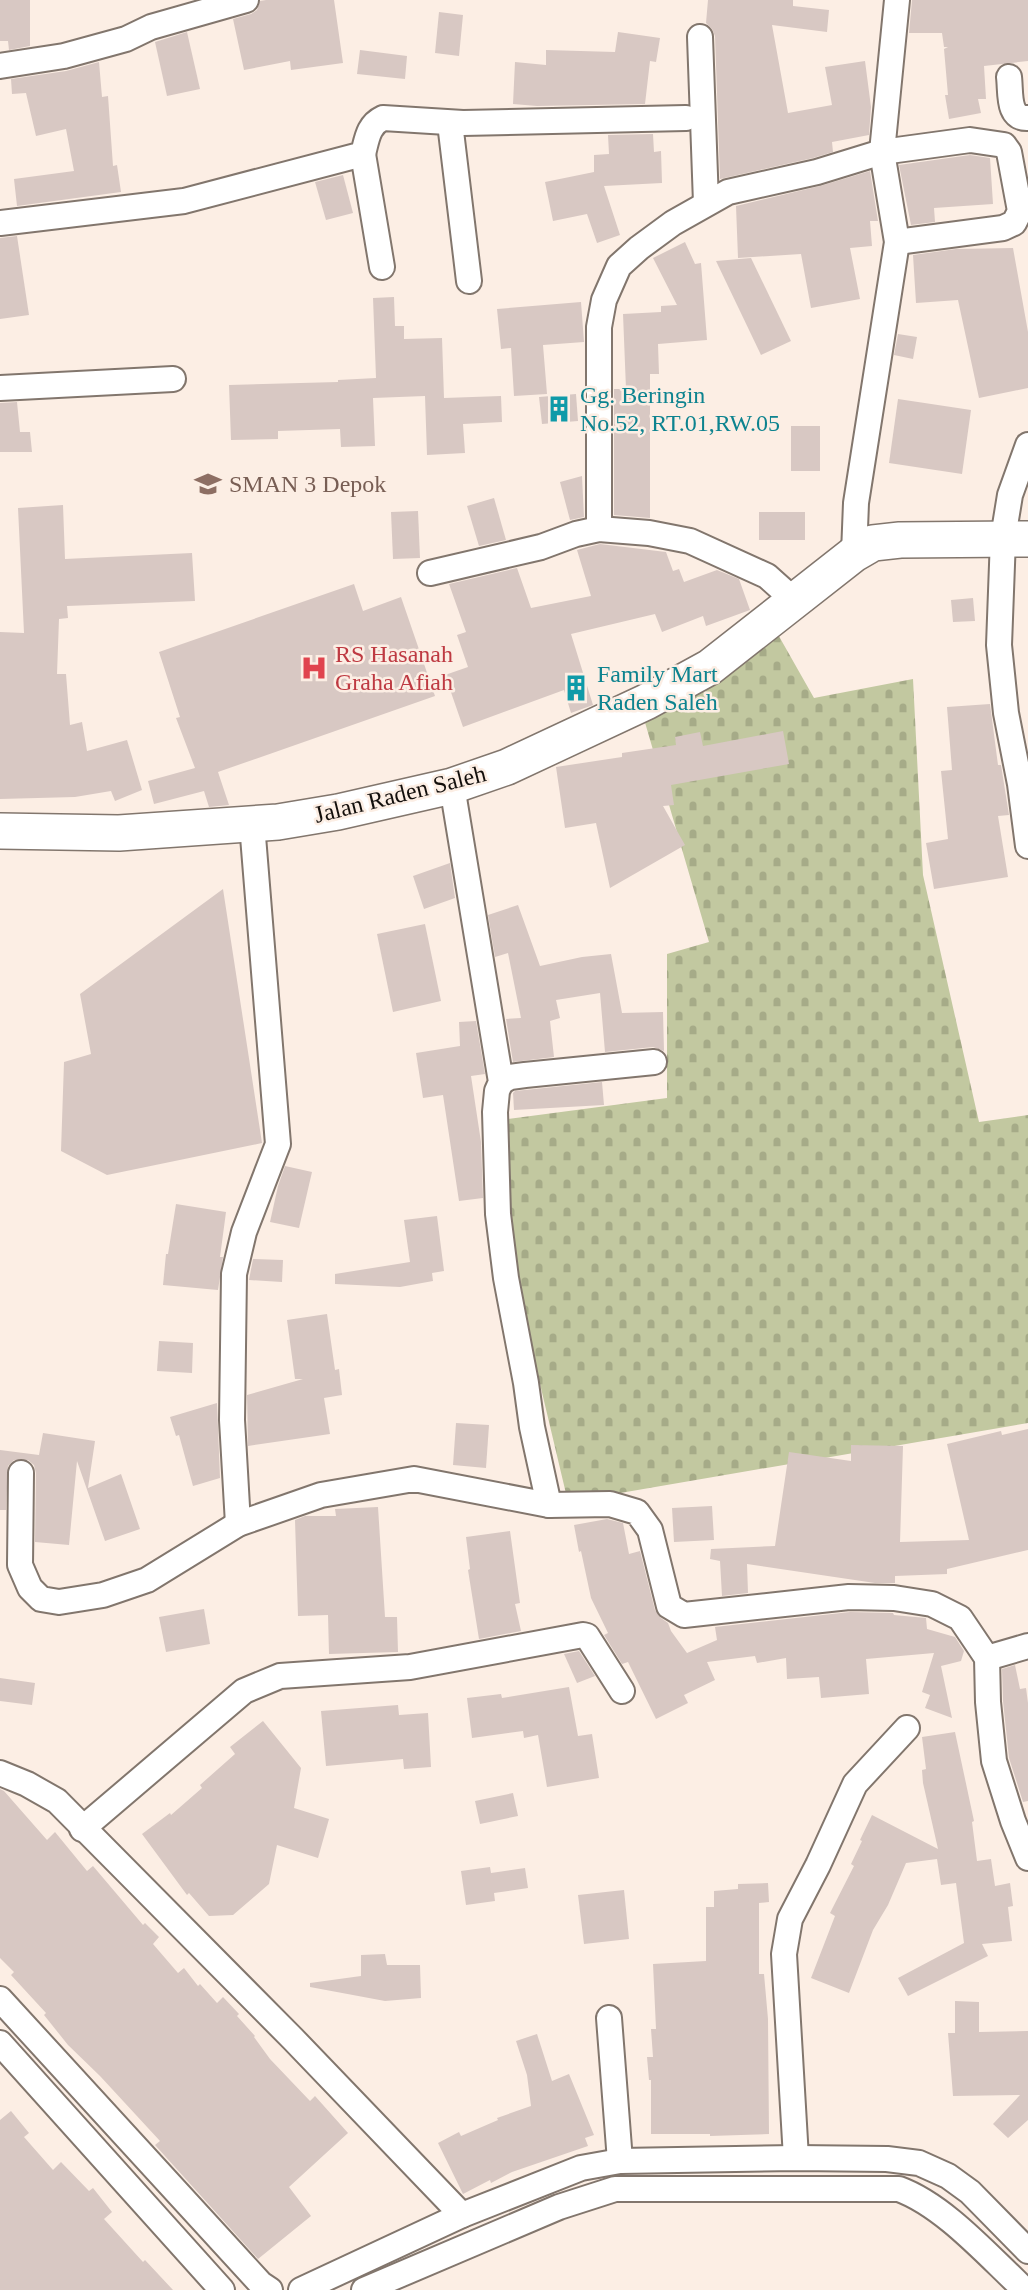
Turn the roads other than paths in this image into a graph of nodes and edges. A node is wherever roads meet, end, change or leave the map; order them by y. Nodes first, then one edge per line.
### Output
1 (246, 0) edge
2 (897, 0) edge
3 (701, 37) dead end
4 (0, 66) edge
5 (1009, 77) dead end
6 (686, 118) dead end
7 (1028, 118) edge
8 (450, 123) junction
9 (882, 152) junction
10 (363, 154) junction
11 (706, 203) junction
12 (0, 223) edge
13 (897, 242) junction
14 (382, 267) dead end
15 (469, 281) dead end
16 (173, 379) dead end
17 (0, 388) edge
18 (1028, 445) edge
19 (598, 530) junction
20 (1016, 539) edge
21 (854, 554) junction
22 (430, 573) dead end
23 (796, 602) junction
24 (452, 786) junction
25 (252, 824) junction
26 (0, 831) edge
27 (1028, 846) edge
28 (654, 1062) dead end
29 (501, 1082) junction
30 (21, 1473) dead end
31 (549, 1505) junction
32 (239, 1524) junction
33 (1028, 1646) edge
34 (987, 1658) junction
35 (622, 1691) dead end
36 (907, 1728) dead end
37 (0, 1773) edge
38 (82, 1829) junction
39 (1028, 1858) edge
40 (0, 1999) edge
41 (609, 2018) dead end
42 (0, 2043) edge
43 (796, 2158) junction
44 (620, 2161) junction
45 (930, 2168) junction
46 (917, 2196) junction
47 (462, 2215) junction
48 (1028, 2251) edge
49 (260, 2288) edge
50 (222, 2290) edge
51 (301, 2290) edge
52 (364, 2290) edge
53 (1026, 2290) edge

1 - 4 street
2 - 9 street
3 - 11 street
5 - 7 street
6 - 8 street
8 - 10 street
8 - 15 street
9 - 11 street
9 - 13 street
9 - 13 street
10 - 12 street
10 - 14 street
11 - 19 street
13 - 21 street
16 - 17 street
18 - 20 street
19 - 22 street
19 - 23 street
20 - 21 street, Jalan Raden Saleh
20 - 27 street
21 - 23 street, Jalan Raden Saleh
23 - 24 street, Jalan Raden Saleh
24 - 25 street, Jalan Raden Saleh
24 - 29 street
25 - 26 street, Jalan Raden Saleh
25 - 32 street
28 - 29 street
29 - 31 street
30 - 32 street
31 - 32 street
31 - 34 street
33 - 34 street
34 - 39 street
35 - 38 street
36 - 43 street
37 - 38 street
38 - 47 street
40 - 49 street
41 - 44 street
42 - 50 street
43 - 44 street
43 - 45 street
44 - 47 street
45 - 46 street
45 - 48 street
46 - 52 street
46 - 53 street
47 - 51 street

